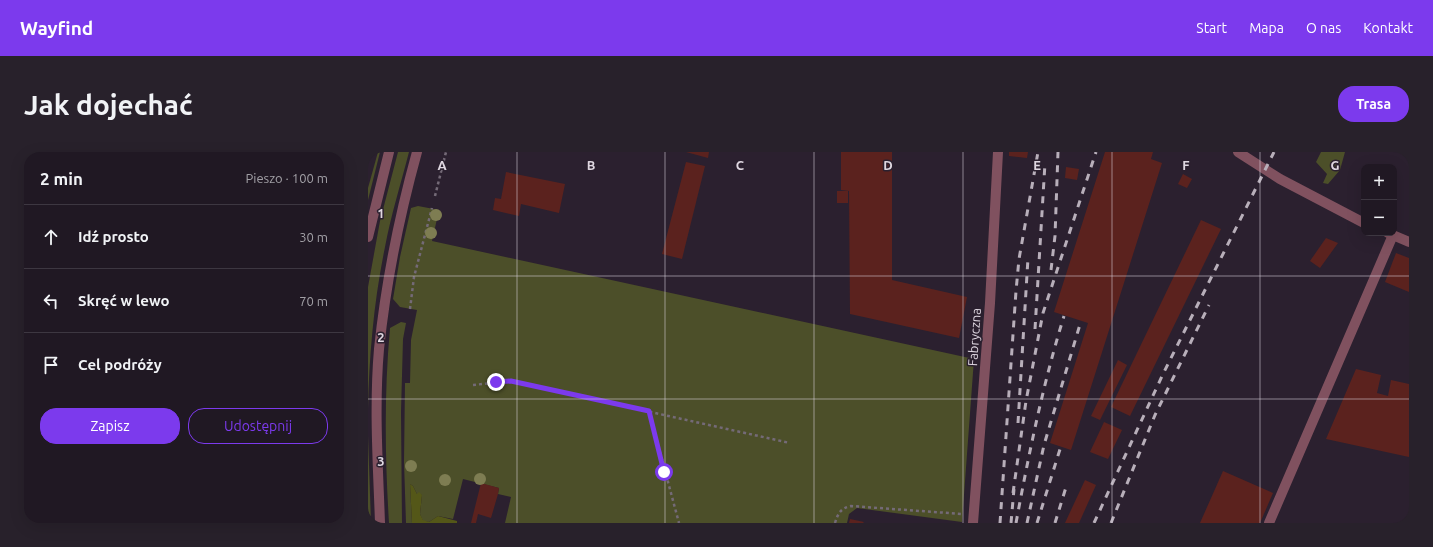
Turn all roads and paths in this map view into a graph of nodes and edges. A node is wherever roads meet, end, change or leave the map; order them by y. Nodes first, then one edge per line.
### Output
1 (389, 152) edge
2 (417, 152) edge
3 (446, 152) edge
4 (998, 152) edge
5 (1238, 152) edge
6 (435, 196) dead end
7 (432, 208) dead end
8 (1361, 221) edge
9 (1389, 236) edge
10 (1395, 236) edge
11 (368, 237) edge
12 (1409, 242) edge
13 (410, 309) dead end
14 (473, 385) dead end
15 (649, 411) junction
16 (790, 443) dead end
17 (974, 519) edge
18 (380, 523) edge
19 (679, 523) edge
20 (835, 523) edge
21 (1269, 523) edge

1 - 11 street
2 - 18 street
3 - 6 path
4 - 17 street, Fabryczna
5 - 8 street
7 - 13 path
9 - 21 street
10 - 12 street
14 - 15 path
15 - 16 path
15 - 19 path
17 - 20 path

